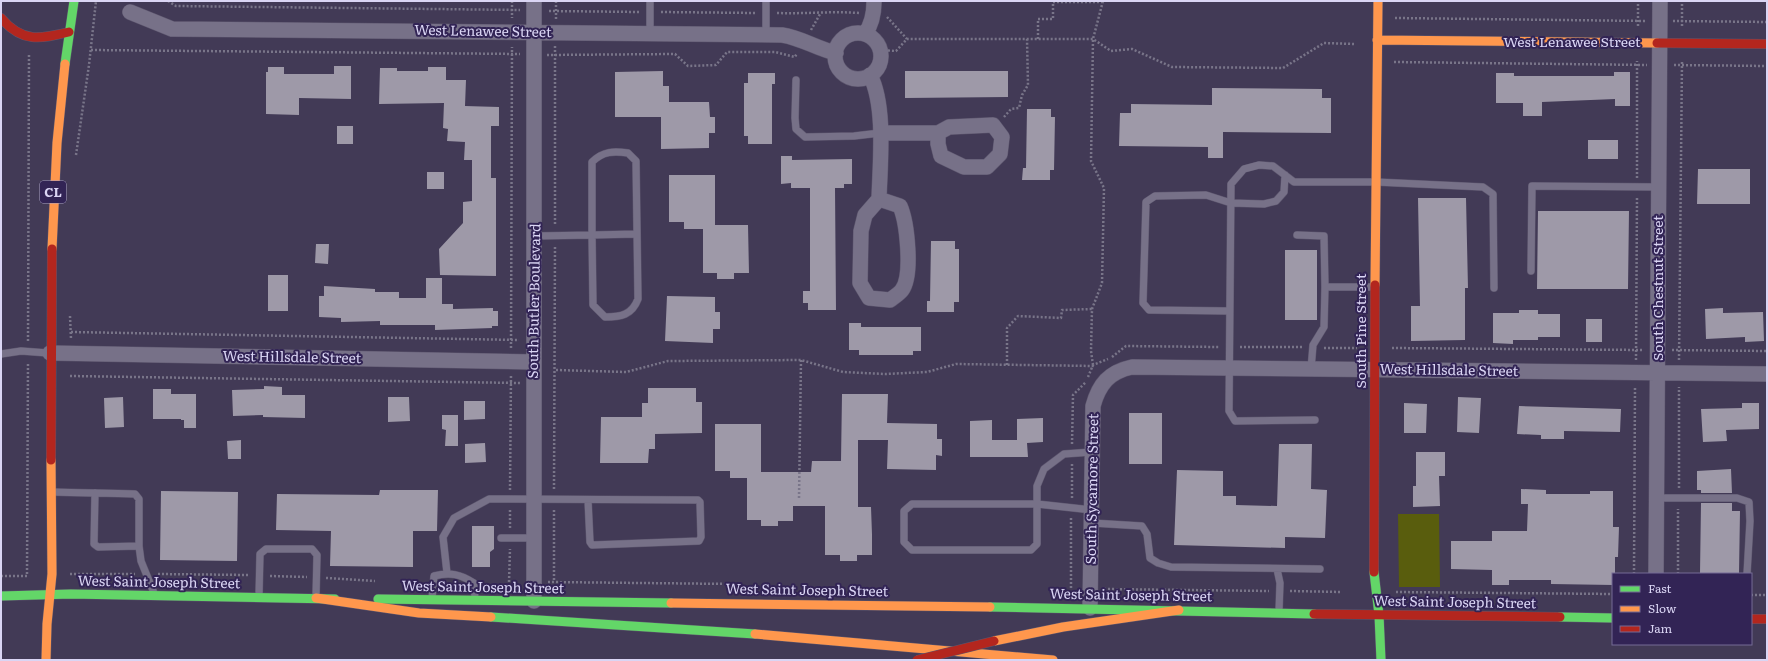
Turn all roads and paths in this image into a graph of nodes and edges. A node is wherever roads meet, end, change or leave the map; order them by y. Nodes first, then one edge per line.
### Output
1 (74, 1) edge
2 (96, 1) edge
3 (512, 1) edge
4 (534, 1) edge
5 (556, 1) edge
6 (650, 1) edge
7 (766, 1) edge
8 (876, 1) edge
9 (1378, 1) edge
10 (1638, 1) edge
11 (1660, 1) edge
12 (1682, 1) edge
13 (1103, 2) edge
14 (130, 12) dead end
15 (820, 14) dead end
16 (1378, 17) junction
17 (1, 18) edge
18 (1638, 20) junction
19 (1660, 21) junction
20 (1682, 21) junction
21 (1767, 22) edge
22 (69, 32) junction
23 (512, 32) junction
24 (534, 32) junction
25 (555, 32) junction
26 (650, 33) junction
27 (865, 34) junction
28 (766, 35) junction
29 (1027, 39) junction
30 (1038, 39) junction
31 (1094, 39) junction
32 (1377, 40) junction
33 (804, 41) junction
34 (1638, 43) junction
35 (1660, 43) junction
36 (1682, 43) junction
37 (1354, 44) dead end
38 (1767, 44) edge
39 (91, 50) junction
40 (880, 50) junction
41 (836, 53) junction
42 (29, 54) dead end
43 (512, 54) junction
44 (534, 55) junction
45 (555, 55) junction
46 (1378, 63) junction
47 (1637, 65) junction
48 (1660, 65) junction
49 (1682, 65) junction
50 (1767, 66) edge
51 (870, 75) junction
52 (796, 80) dead end
53 (1000, 122) dead end
54 (880, 133) junction
55 (938, 133) dead end
56 (75, 161) dead end
57 (1285, 175) junction
58 (1376, 182) junction
59 (1637, 187) junction
60 (1659, 187) junction
61 (879, 199) junction
62 (1231, 203) junction
63 (636, 234) junction
64 (592, 235) junction
65 (1297, 235) dead end
66 (535, 236) junction
67 (555, 236) junction
68 (1532, 271) dead end
69 (1325, 287) junction
70 (1375, 288) junction
71 (1494, 288) dead end
72 (70, 310) dead end
73 (1092, 310) junction
74 (1230, 312) junction
75 (70, 332) junction
76 (511, 340) junction
77 (533, 340) junction
78 (556, 340) junction
79 (28, 352) junction
80 (50, 353) junction
81 (70, 353) junction
82 (1, 354) edge
83 (801, 360) junction
84 (511, 362) junction
85 (533, 362) junction
86 (1007, 365) junction
87 (1094, 365) junction
88 (1229, 369) junction
89 (1311, 369) junction
90 (1375, 369) junction
91 (556, 370) junction
92 (1636, 373) junction
93 (1658, 373) junction
94 (1680, 373) junction
95 (1767, 374) edge
96 (70, 376) junction
97 (1110, 376) junction
98 (511, 383) junction
99 (533, 383) junction
100 (556, 383) junction
101 (70, 384) dead end
102 (1315, 420) dead end
103 (1092, 452) junction
104 (51, 492) junction
105 (95, 493) junction
106 (799, 498) dead end
107 (1656, 498) junction
108 (1679, 498) junction
109 (510, 499) junction
110 (534, 500) junction
111 (554, 500) junction
112 (588, 500) junction
113 (1037, 504) junction
114 (1092, 516) junction
115 (501, 538) dead end
116 (510, 538) junction
117 (534, 538) junction
118 (139, 546) junction
119 (69, 567) dead end
120 (1277, 569) junction
121 (1320, 569) dead end
122 (447, 573) junction
123 (1634, 573) edge
124 (1656, 573) edge
125 (1678, 573) edge
126 (1747, 573) edge
127 (147, 574) junction
128 (1, 576) edge
129 (260, 576) junction
130 (317, 577) junction
131 (383, 581) dead end
132 (533, 581) junction
133 (502, 582) dead end
134 (509, 582) junction
135 (554, 582) junction
136 (737, 584) dead end
137 (1071, 588) dead end
138 (1090, 589) junction
139 (1280, 591) junction
140 (1342, 592) dead end
141 (1396, 592) dead end
142 (1612, 594) edge
143 (49, 595) junction
144 (155, 595) junction
145 (1752, 595) edge
146 (1767, 595) edge
147 (1, 596) edge
148 (259, 597) junction
149 (316, 598) junction
150 (432, 600) junction
151 (475, 600) junction
152 (534, 601) junction
153 (1090, 608) junction
154 (1179, 610) junction
155 (1279, 613) junction
156 (1379, 615) junction
157 (1612, 618) edge
158 (1752, 619) edge
159 (1767, 619) edge
160 (46, 660) edge
161 (917, 660) edge
162 (1053, 660) edge
163 (1381, 660) edge

1 - 22 main road, CL
2 - 39 path
3 - 23 path
4 - 24 street, South Butler Boulevard
5 - 25 path
6 - 26 lane
7 - 28 lane
8 - 27 street
9 - 16 main road, South Pine Street
10 - 18 path
11 - 19 street, South Chestnut Street
12 - 20 path
13 - 30 path
13 - 31 path
14 - 23 street, West Lenawee Street
15 - 33 path
16 - 18 path
16 - 32 main road, South Pine Street
17 - 22 main road
18 - 19 path
18 - 34 path
19 - 20 path
19 - 35 street, South Chestnut Street
20 - 21 path
20 - 36 path
22 - 80 main road, CL
23 - 24 street, West Lenawee Street
23 - 43 path
24 - 25 street, West Lenawee Street
24 - 44 street, South Butler Boulevard
25 - 26 street, West Lenawee Street
25 - 45 path
26 - 28 street, West Lenawee Street
27 - 40 street
27 - 41 street
28 - 33 street, West Lenawee Street
29 - 30 path
29 - 40 path
29 - 53 path
30 - 31 path
31 - 37 path
31 - 73 path
32 - 34 main road, West Lenawee Street
32 - 46 main road, South Pine Street
33 - 41 street, West Lenawee Street
33 - 45 path
34 - 35 main road, West Lenawee Street
34 - 47 path
35 - 36 main road, West Lenawee Street
35 - 48 street, South Chestnut Street
36 - 38 main road, West Lenawee Street
36 - 49 path
39 - 43 path
39 - 56 path
40 - 51 street
41 - 51 street
42 - 79 path
43 - 44 path
43 - 76 path
44 - 45 path
44 - 66 street, South Butler Boulevard
45 - 67 path
46 - 47 path
46 - 58 main road, South Pine Street
47 - 48 path
47 - 59 path
48 - 49 path
48 - 60 street, South Chestnut Street
49 - 50 path
49 - 94 path
51 - 54 street
52 - 54 lane
54 - 55 street
54 - 61 street
57 - 58 lane
57 - 62 lane
57 - 62 lane
58 - 70 main road, South Pine Street
58 - 71 lane
59 - 60 lane
59 - 68 lane
59 - 92 path
60 - 93 street, South Chestnut Street
61 - 61 street
62 - 74 lane
62 - 74 lane
63 - 64 lane
63 - 64 lane
63 - 64 lane
64 - 67 lane
65 - 69 lane
66 - 67 lane
66 - 77 street, South Butler Boulevard
67 - 78 path
69 - 70 lane
69 - 89 lane
70 - 90 main road, South Pine Street
72 - 75 path
73 - 86 path
73 - 87 path
74 - 88 lane
75 - 76 path
75 - 81 path
76 - 77 path
76 - 84 path
77 - 78 path
77 - 85 street, South Butler Boulevard
78 - 91 path
79 - 80 lane
79 - 82 lane
79 - 128 path
80 - 81 street, West Hillsdale Street
80 - 104 main road, CL
81 - 84 street, West Hillsdale Street
81 - 96 path
83 - 86 path
83 - 91 path
83 - 106 path
84 - 85 street, West Hillsdale Street
84 - 98 path
85 - 99 street, South Butler Boulevard
86 - 87 path
87 - 97 path
88 - 89 street, West Hillsdale Street
88 - 97 street, West Hillsdale Street
88 - 102 lane
89 - 90 street, West Hillsdale Street
90 - 92 street, West Hillsdale Street
90 - 156 main road, South Pine Street
91 - 100 path
92 - 93 street, West Hillsdale Street
92 - 123 path
93 - 94 street, West Hillsdale Street
93 - 107 street, South Chestnut Street
94 - 95 street, West Hillsdale Street
94 - 108 path
96 - 98 path
96 - 101 path
97 - 103 street, South Sycamore Street
98 - 99 path
98 - 109 path
99 - 100 path
99 - 110 street, South Butler Boulevard
100 - 111 path
103 - 113 lane
103 - 114 street, South Sycamore Street
104 - 105 lane
104 - 143 main road, CL
105 - 118 lane
105 - 118 lane
107 - 108 lane
107 - 124 street, South Chestnut Street
108 - 125 path
108 - 126 lane
109 - 110 lane
109 - 116 path
109 - 122 lane
110 - 111 lane
110 - 117 street, South Butler Boulevard
111 - 112 lane
111 - 135 path
112 - 112 lane
113 - 113 lane
113 - 114 lane
114 - 120 lane
114 - 138 street, South Sycamore Street
115 - 116 lane
116 - 117 lane
116 - 134 path
117 - 132 street, South Butler Boulevard
118 - 127 lane
119 - 127 path
120 - 121 lane
120 - 139 lane
122 - 150 lane
122 - 151 lane
127 - 129 path
127 - 144 lane
129 - 130 path
129 - 130 lane
129 - 148 lane
130 - 131 path
130 - 149 lane
132 - 134 path
132 - 135 path
132 - 152 street, South Butler Boulevard
133 - 134 path
135 - 136 path
137 - 138 path
138 - 139 path
138 - 153 street, South Sycamore Street
139 - 140 path
139 - 155 lane
141 - 142 path
143 - 144 main road, West Saint Joseph Street
143 - 147 main road, West Saint Joseph Street
143 - 160 main road
144 - 148 main road, West Saint Joseph Street
145 - 146 path
148 - 149 main road, West Saint Joseph Street
149 - 150 main road, West Saint Joseph Street
149 - 162 main road
150 - 151 main road, West Saint Joseph Street
151 - 152 main road, West Saint Joseph Street
152 - 153 main road, West Saint Joseph Street
153 - 154 main road, West Saint Joseph Street
154 - 155 main road, West Saint Joseph Street
154 - 161 main road, bridge
155 - 156 main road, West Saint Joseph Street
156 - 157 main road, West Saint Joseph Street
156 - 163 main road, South Pine Street
158 - 159 main road

